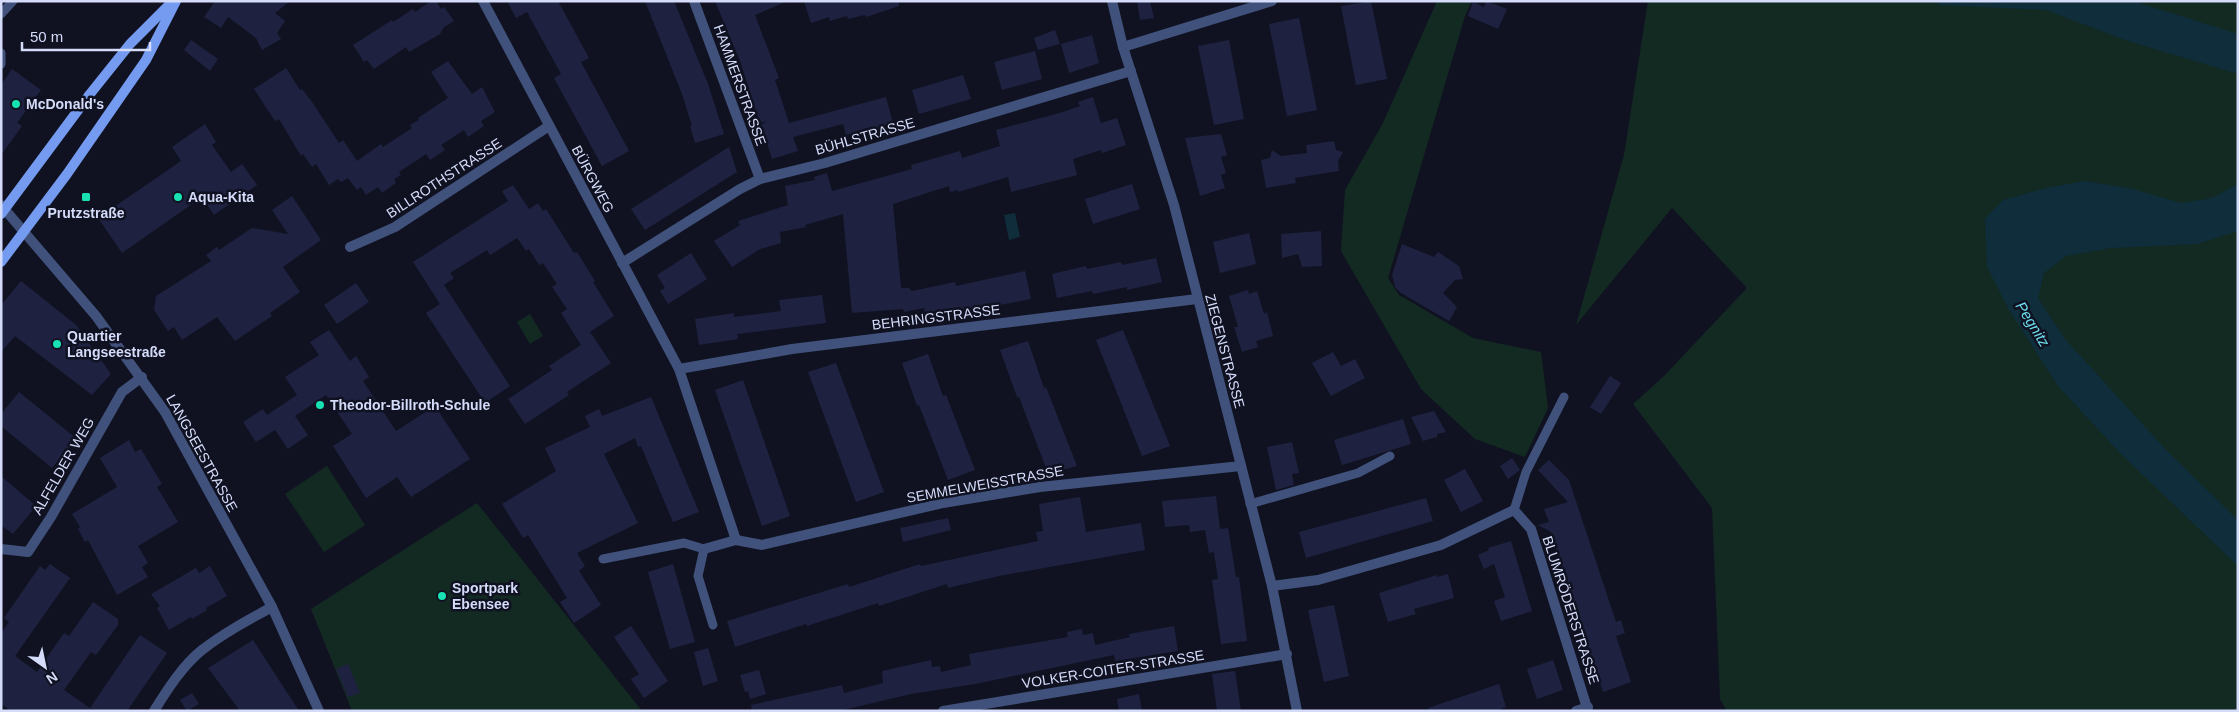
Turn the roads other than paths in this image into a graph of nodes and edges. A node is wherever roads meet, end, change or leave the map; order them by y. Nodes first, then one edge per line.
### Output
1 (13, 1) edge
2 (174, 1) edge
3 (483, 1) edge
4 (694, 1) edge
5 (1112, 1) edge
6 (1272, 1) edge
7 (1, 14) edge
8 (1123, 47) junction
9 (1, 53) edge
10 (1, 64) edge
11 (1131, 72) junction
12 (550, 126) junction
13 (760, 179) junction
14 (2, 209) edge
15 (24, 234) junction
16 (350, 246) dead end
17 (1, 262) edge
18 (622, 263) junction
19 (1197, 299) junction
20 (679, 369) junction
21 (142, 377) junction
22 (1564, 397) dead end
23 (1390, 456) dead end
24 (1241, 466) junction
25 (1250, 504) junction
26 (1514, 510) junction
27 (736, 540) junction
28 (1, 549) edge
29 (704, 549) junction
30 (603, 559) dead end
31 (1272, 586) junction
32 (272, 607) junction
33 (712, 625) dead end
34 (1287, 654) junction
35 (1588, 709) edge
36 (154, 711) edge
37 (319, 711) edge
38 (943, 711) edge
39 (1297, 711) edge
40 (1576, 711) edge

1 - 7 lane
2 - 14 main road
2 - 15 main road
3 - 12 street, BÜRGWEG
4 - 13 street, HAMMERSTRASSE
5 - 8 street, ZIEGENSTRASSE
6 - 8 street
8 - 11 street, ZIEGENSTRASSE
9 - 10 lane
11 - 13 street, BÜHLSTRASSE
11 - 19 street, ZIEGENSTRASSE
12 - 16 street, BILLROTHSTRASSE
12 - 18 street, BÜRGWEG
13 - 18 street, BÜHLSTRASSE
14 - 15 street
15 - 17 main road
15 - 21 street, LANGSEESTRASSE
18 - 20 street, BÜRGWEG
19 - 20 street, BEHRINGSTRASSE
19 - 24 street, ZIEGENSTRASSE
20 - 27 street
21 - 28 street, ALFELDER WEG
21 - 32 street, LANGSEESTRASSE
22 - 26 lane
23 - 25 lane
24 - 25 street, ZIEGENSTRASSE
24 - 27 street, SEMMELWEISSTRASSE
25 - 31 street, ZIEGENSTRASSE
26 - 31 street
26 - 35 street, BLUMRÖDERSTRASSE
27 - 29 street, SEMMELWEISSTRASSE
29 - 30 lane
29 - 33 lane
31 - 34 street, ZIEGENSTRASSE
32 - 36 street
32 - 37 street, LANGSEESTRASSE
34 - 38 street, VOLKER-COITER-STRASSE
34 - 39 street, ZIEGENSTRASSE
35 - 40 street

